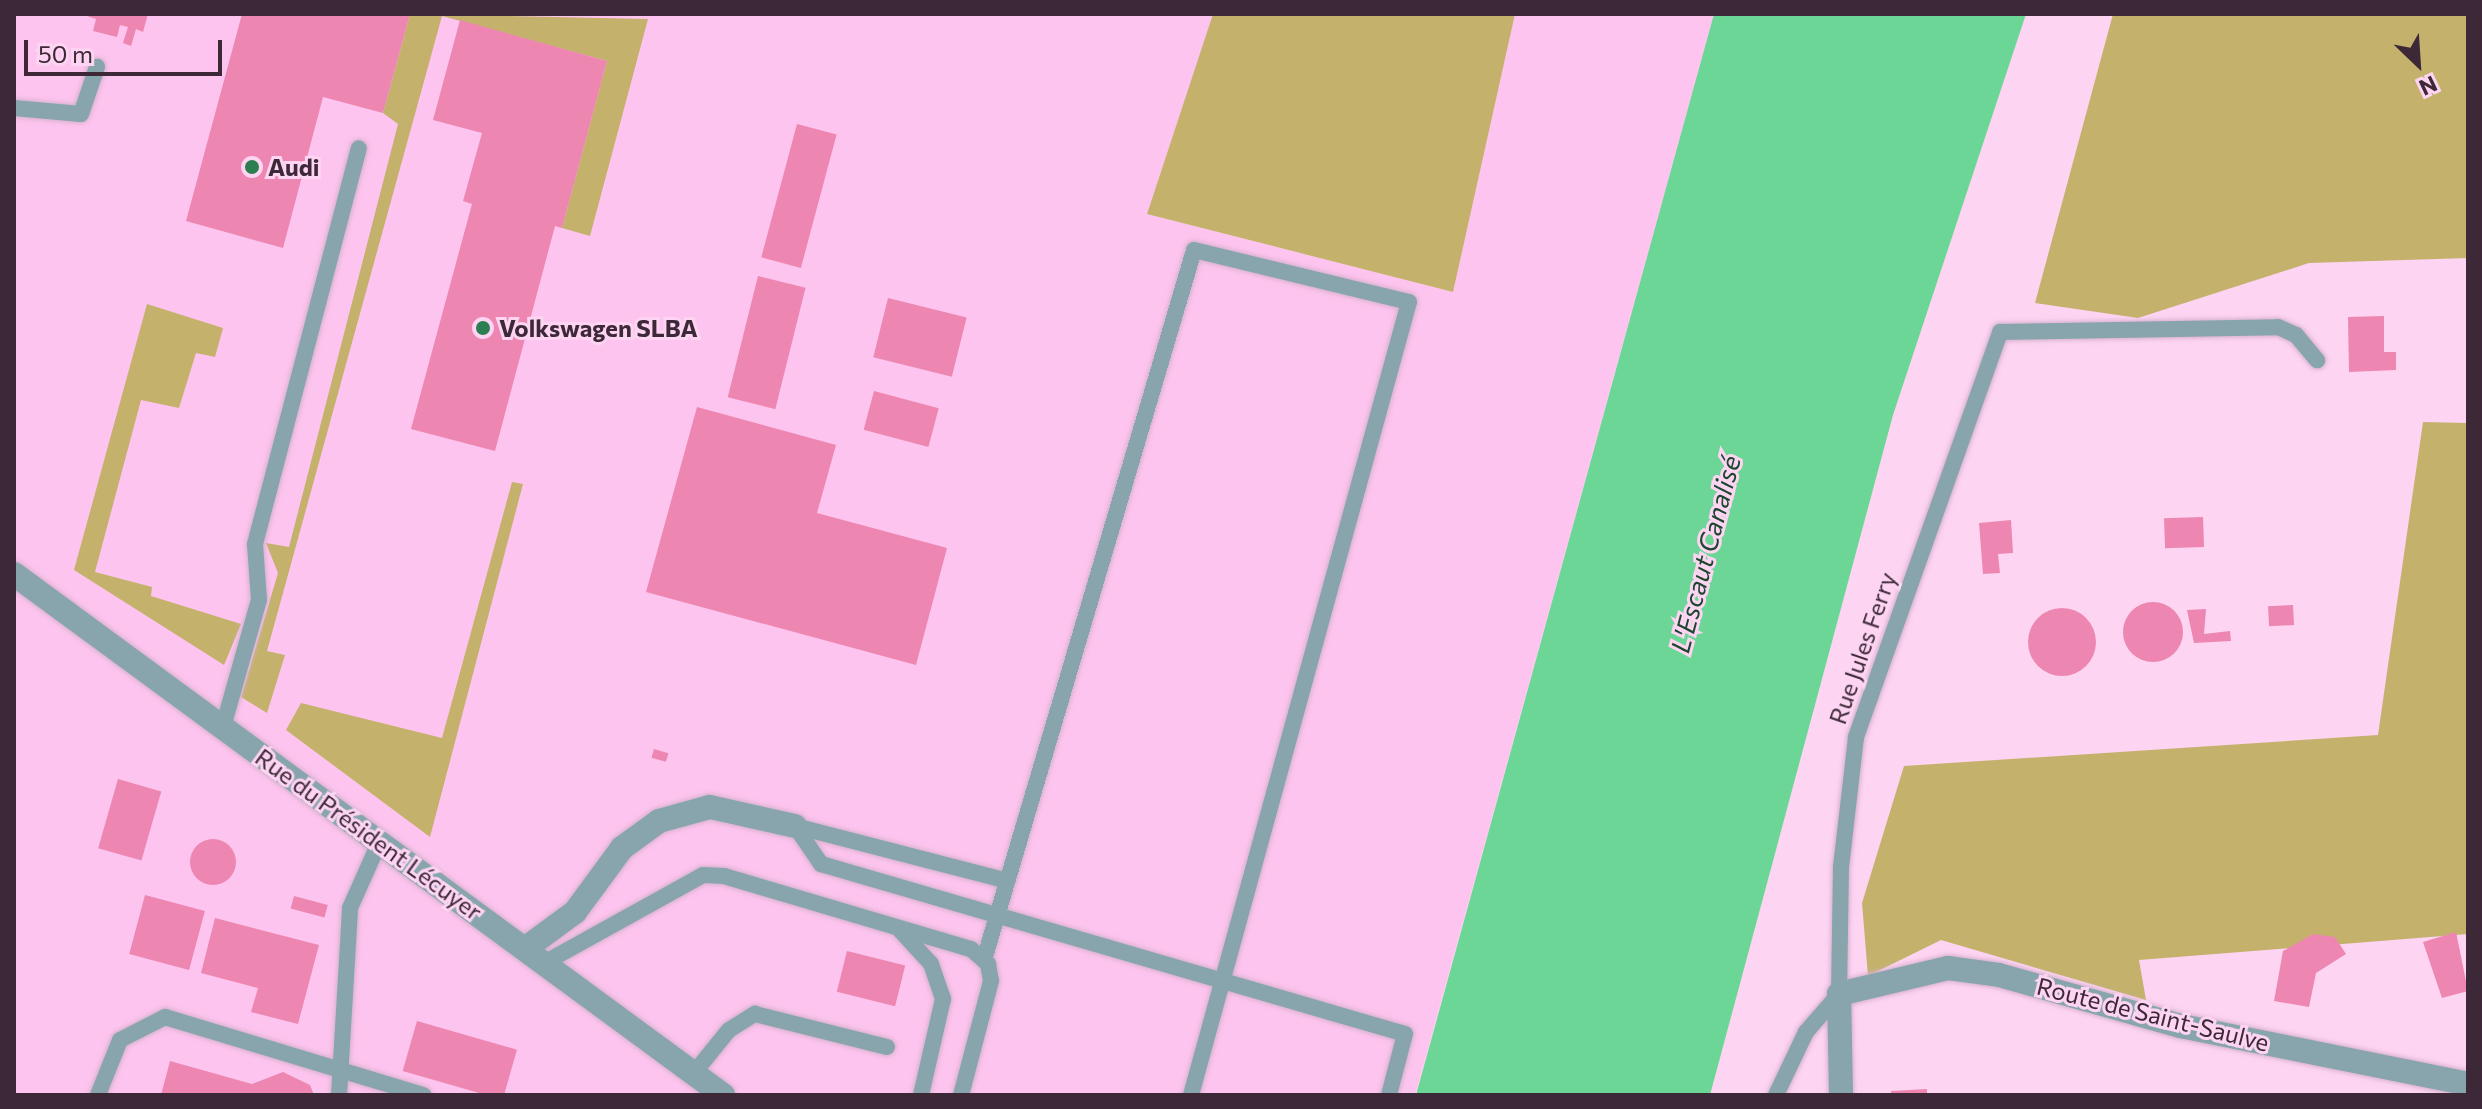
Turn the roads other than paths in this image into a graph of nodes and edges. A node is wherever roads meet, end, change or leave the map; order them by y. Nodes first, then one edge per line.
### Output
1 (97, 67) dead end
2 (14, 108) edge
3 (359, 148) dead end
4 (2317, 360) dead end
5 (14, 574) edge
6 (223, 727) junction
7 (795, 826) junction
8 (379, 843) junction
9 (1007, 881) junction
10 (998, 913) junction
11 (893, 924) junction
12 (526, 948) junction
13 (984, 960) junction
14 (546, 962) junction
15 (1222, 978) junction
16 (1839, 994) junction
17 (887, 1047) dead end
18 (694, 1073) junction
19 (344, 1074) junction
20 (2468, 1084) edge
21 (98, 1095) edge
22 (339, 1095) edge
23 (423, 1095) edge
24 (723, 1095) edge
25 (921, 1095) edge
26 (961, 1095) edge
27 (1191, 1095) edge
28 (1389, 1095) edge
29 (1776, 1095) edge
30 (1841, 1095) edge

1 - 2 lane
3 - 6 lane
4 - 16 lane, Rue Jules Ferry
5 - 6 street, Rue du Président Lécuyer
6 - 8 street, Rue du Président Lécuyer
7 - 9 lane
7 - 10 lane
7 - 12 street
8 - 12 street, Rue du Président Lécuyer
8 - 19 lane
9 - 10 lane
9 - 15 lane
10 - 13 lane
10 - 15 lane
11 - 13 lane
11 - 14 lane
11 - 25 lane
12 - 14 street, Rue du Président Lécuyer
13 - 26 lane
14 - 18 street, Rue du Président Lécuyer
15 - 27 lane
15 - 28 lane
16 - 20 street, Route de Saint-Saulve
16 - 29 lane
16 - 30 street
17 - 18 lane
18 - 24 street, Rue du Président Lécuyer
19 - 21 lane
19 - 22 lane
19 - 23 lane

